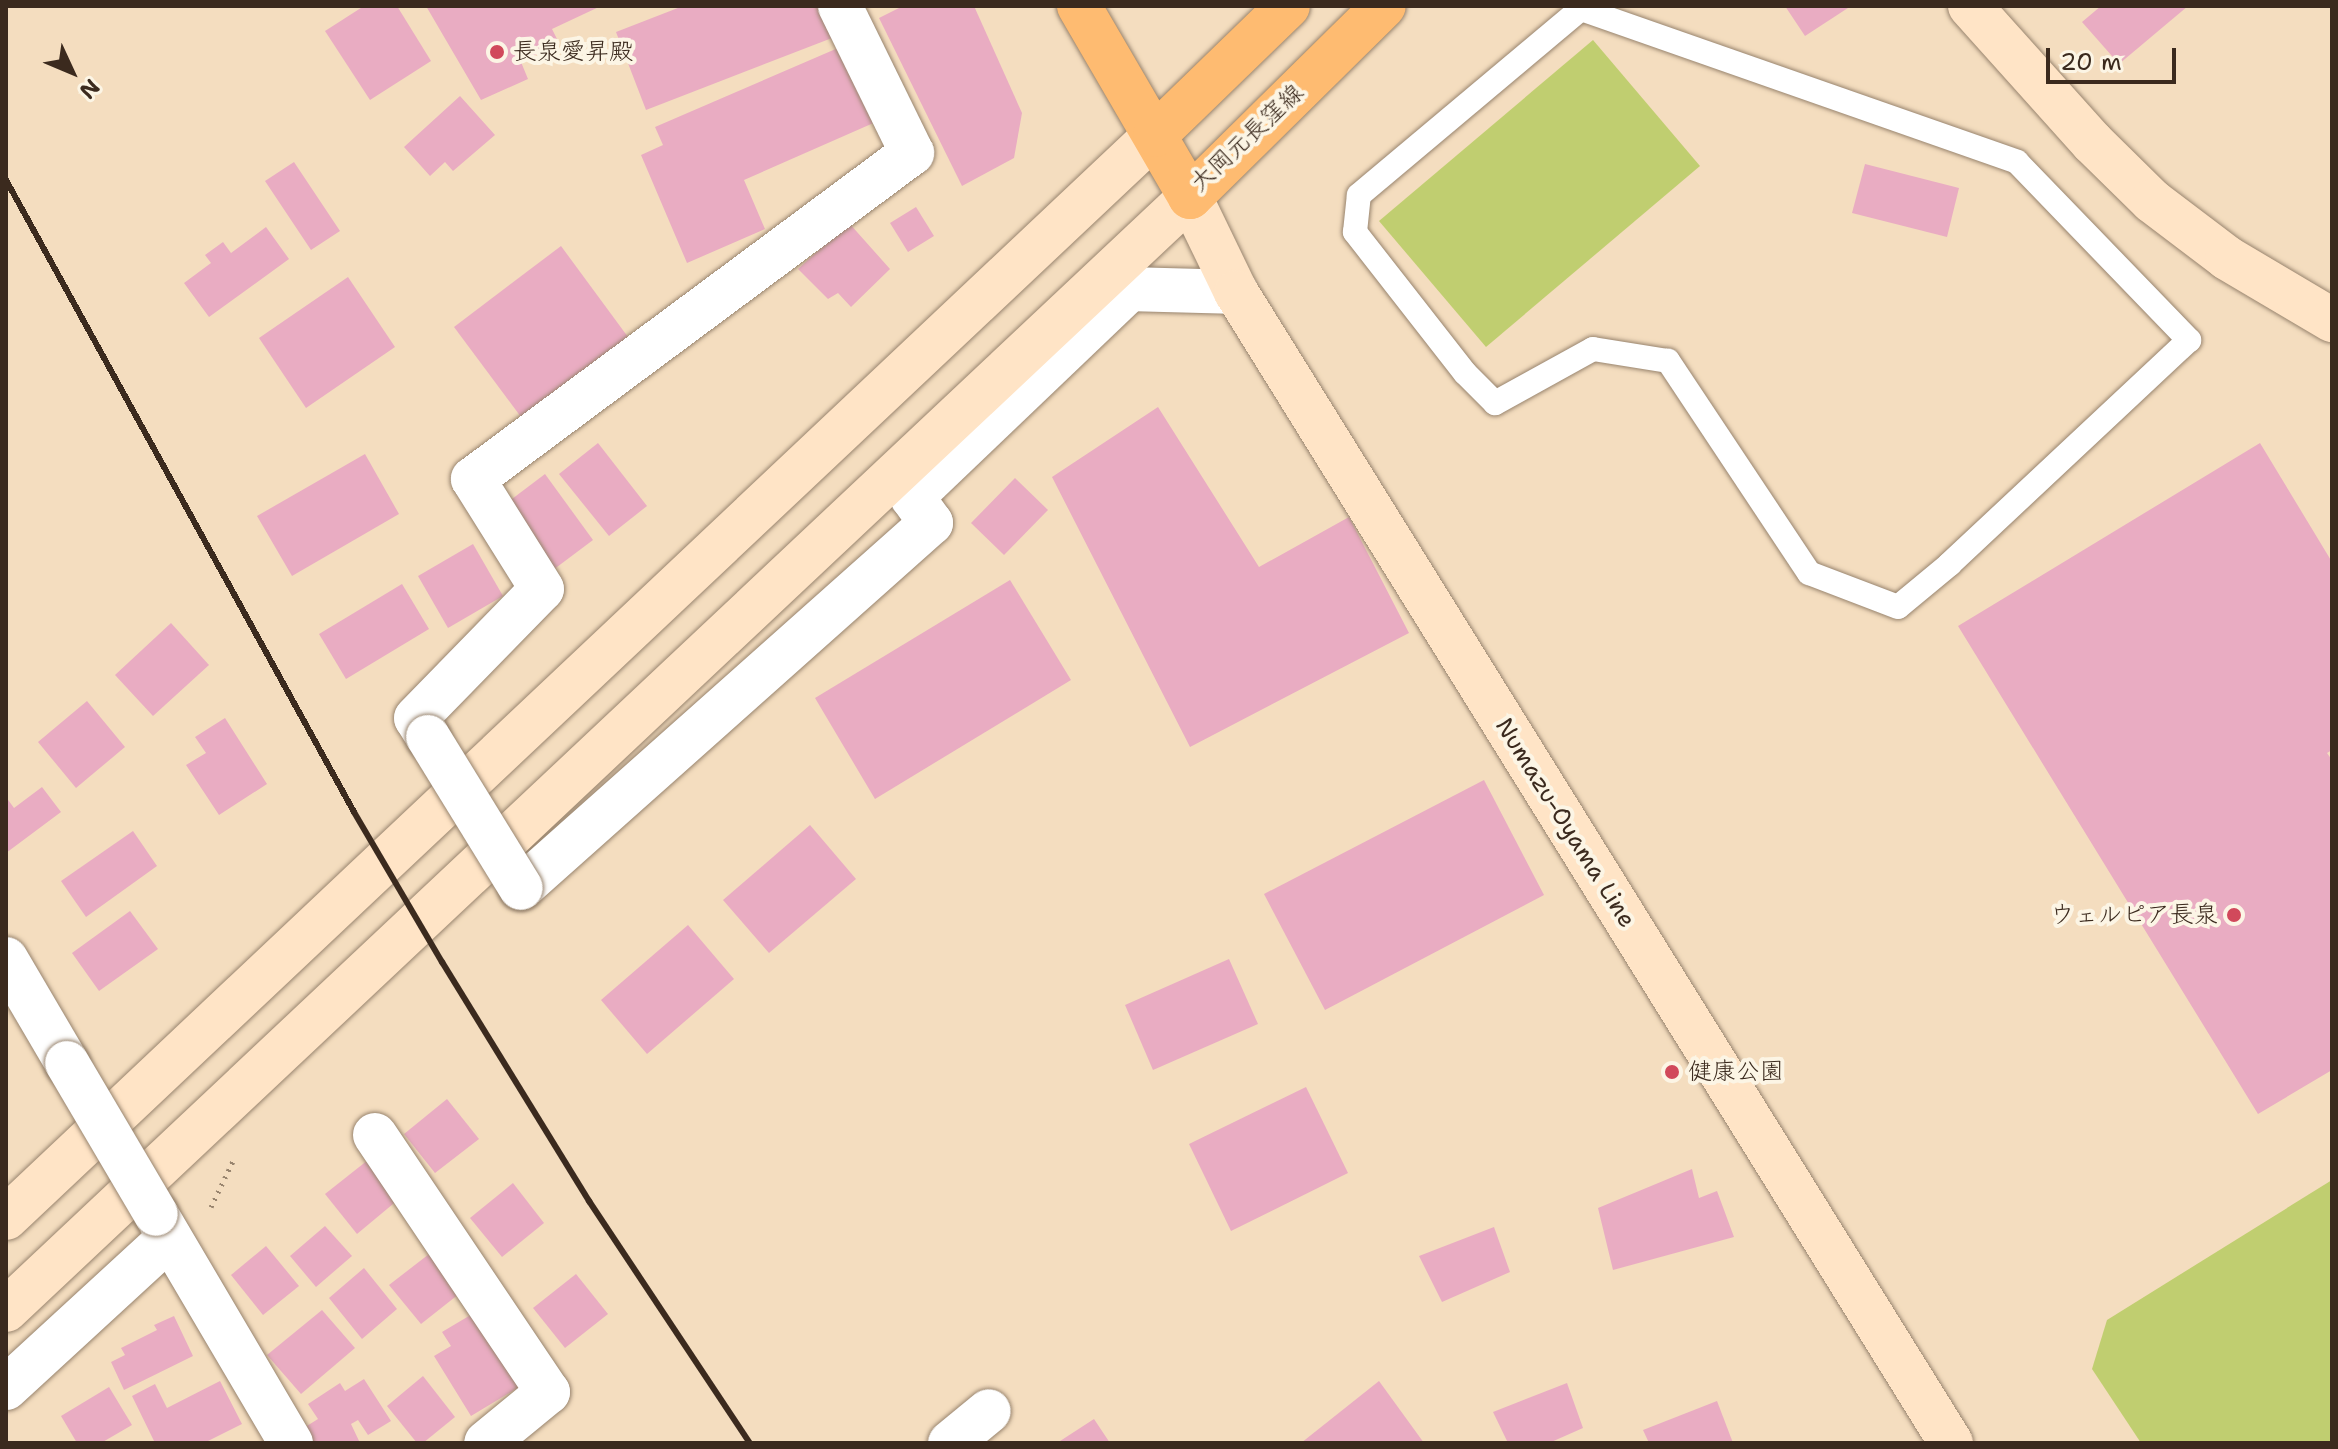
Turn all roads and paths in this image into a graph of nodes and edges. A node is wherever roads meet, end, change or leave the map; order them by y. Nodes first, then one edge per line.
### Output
1 (840, 6) edge
2 (1079, 6) edge
3 (1288, 6) edge
4 (1384, 6) edge
5 (1970, 6) edge
6 (1155, 135) junction
7 (1190, 197) junction
8 (1236, 292) junction
9 (2332, 320) edge
10 (1593, 349) joint
11 (6, 959) edge
12 (375, 1135) dead end
13 (6, 1218) edge
14 (162, 1226) junction
15 (6, 1310) edge
16 (6, 1388) edge
17 (989, 1411) dead end
18 (291, 1443) edge
19 (486, 1443) edge
20 (950, 1443) edge
21 (1951, 1443) edge

1 - 8 street, bridge
2 - 6 main road, 大岡元長窪線
3 - 6 main road
4 - 7 main road, 大岡元長窪線
5 - 9 street
6 - 7 main road, 大岡元長窪線
6 - 13 street
7 - 8 street, Numazu-Oyama Line
7 - 15 street
8 - 21 street, Numazu-Oyama Line
10 - 10 lane
11 - 14 street, bridge
12 - 19 street
14 - 16 street
14 - 18 street
17 - 20 street

